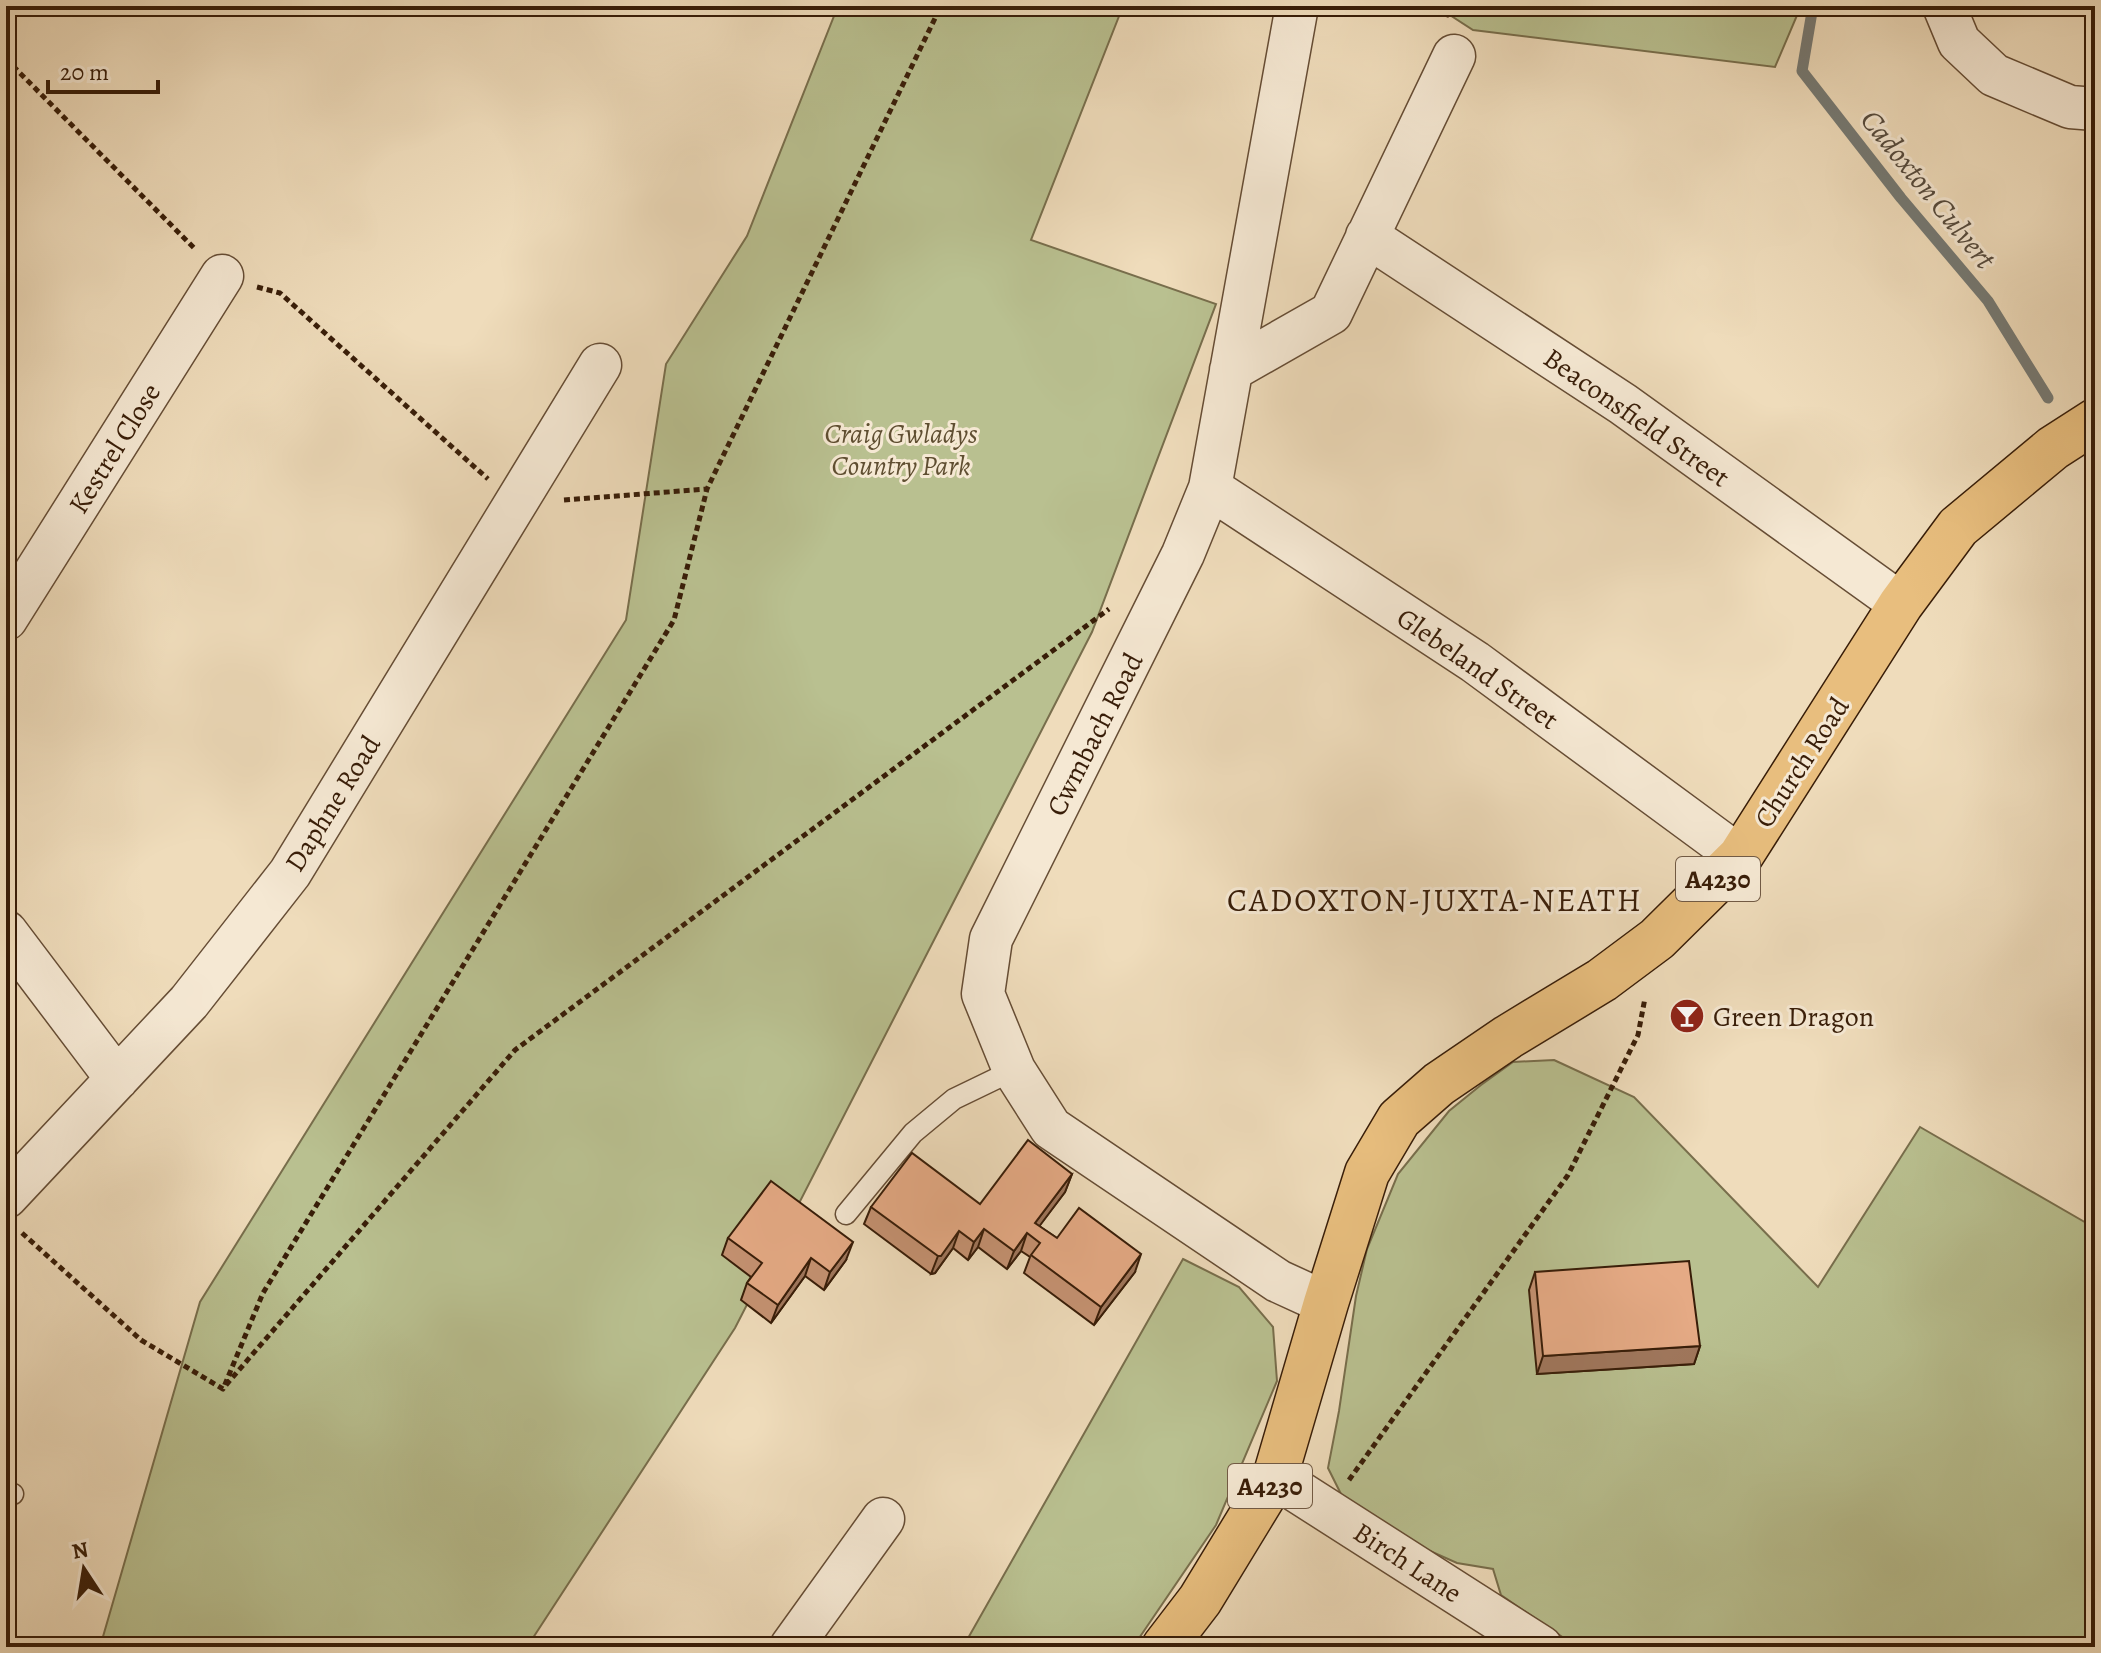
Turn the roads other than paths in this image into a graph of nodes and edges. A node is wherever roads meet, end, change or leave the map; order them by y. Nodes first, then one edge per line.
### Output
1 (1297, 6) edge
2 (1944, 6) edge
3 (1454, 56) dead end
4 (2095, 109) edge
5 (1367, 236) junction
6 (222, 276) road end
7 (600, 365) dead end
8 (1231, 370) junction
9 (2095, 421) edge
10 (1210, 488) junction
11 (1901, 604) junction
12 (6, 619) edge
13 (1740, 857) junction
14 (6, 932) edge
15 (1014, 1070) junction
16 (117, 1079) junction
17 (12, 1213) edge
18 (846, 1214) dead end
19 (1326, 1303) junction
20 (1275, 1477) junction
21 (883, 1519) dead end
22 (791, 1647) edge
23 (1164, 1647) edge
24 (1541, 1647) edge

1 - 8 street, Cwmbach Road
2 - 4 street
3 - 5 street
5 - 8 street
5 - 11 street, Beaconsfield Street
6 - 12 street, Kestrel Close
7 - 16 street, Daphne Road
8 - 10 street, Cwmbach Road
9 - 11 main road, Church Road / A4230
10 - 13 street, Glebeland Street
10 - 15 street, Cwmbach Road
11 - 13 main road, Church Road / A4230
13 - 19 main road, Church Road / A4230
14 - 16 street
15 - 18 lane
15 - 19 street, Cwmbach Road
16 - 17 street, Daphne Road
19 - 20 main road, A4230
20 - 23 main road, A4230
20 - 24 street, Birch Lane
21 - 22 street

